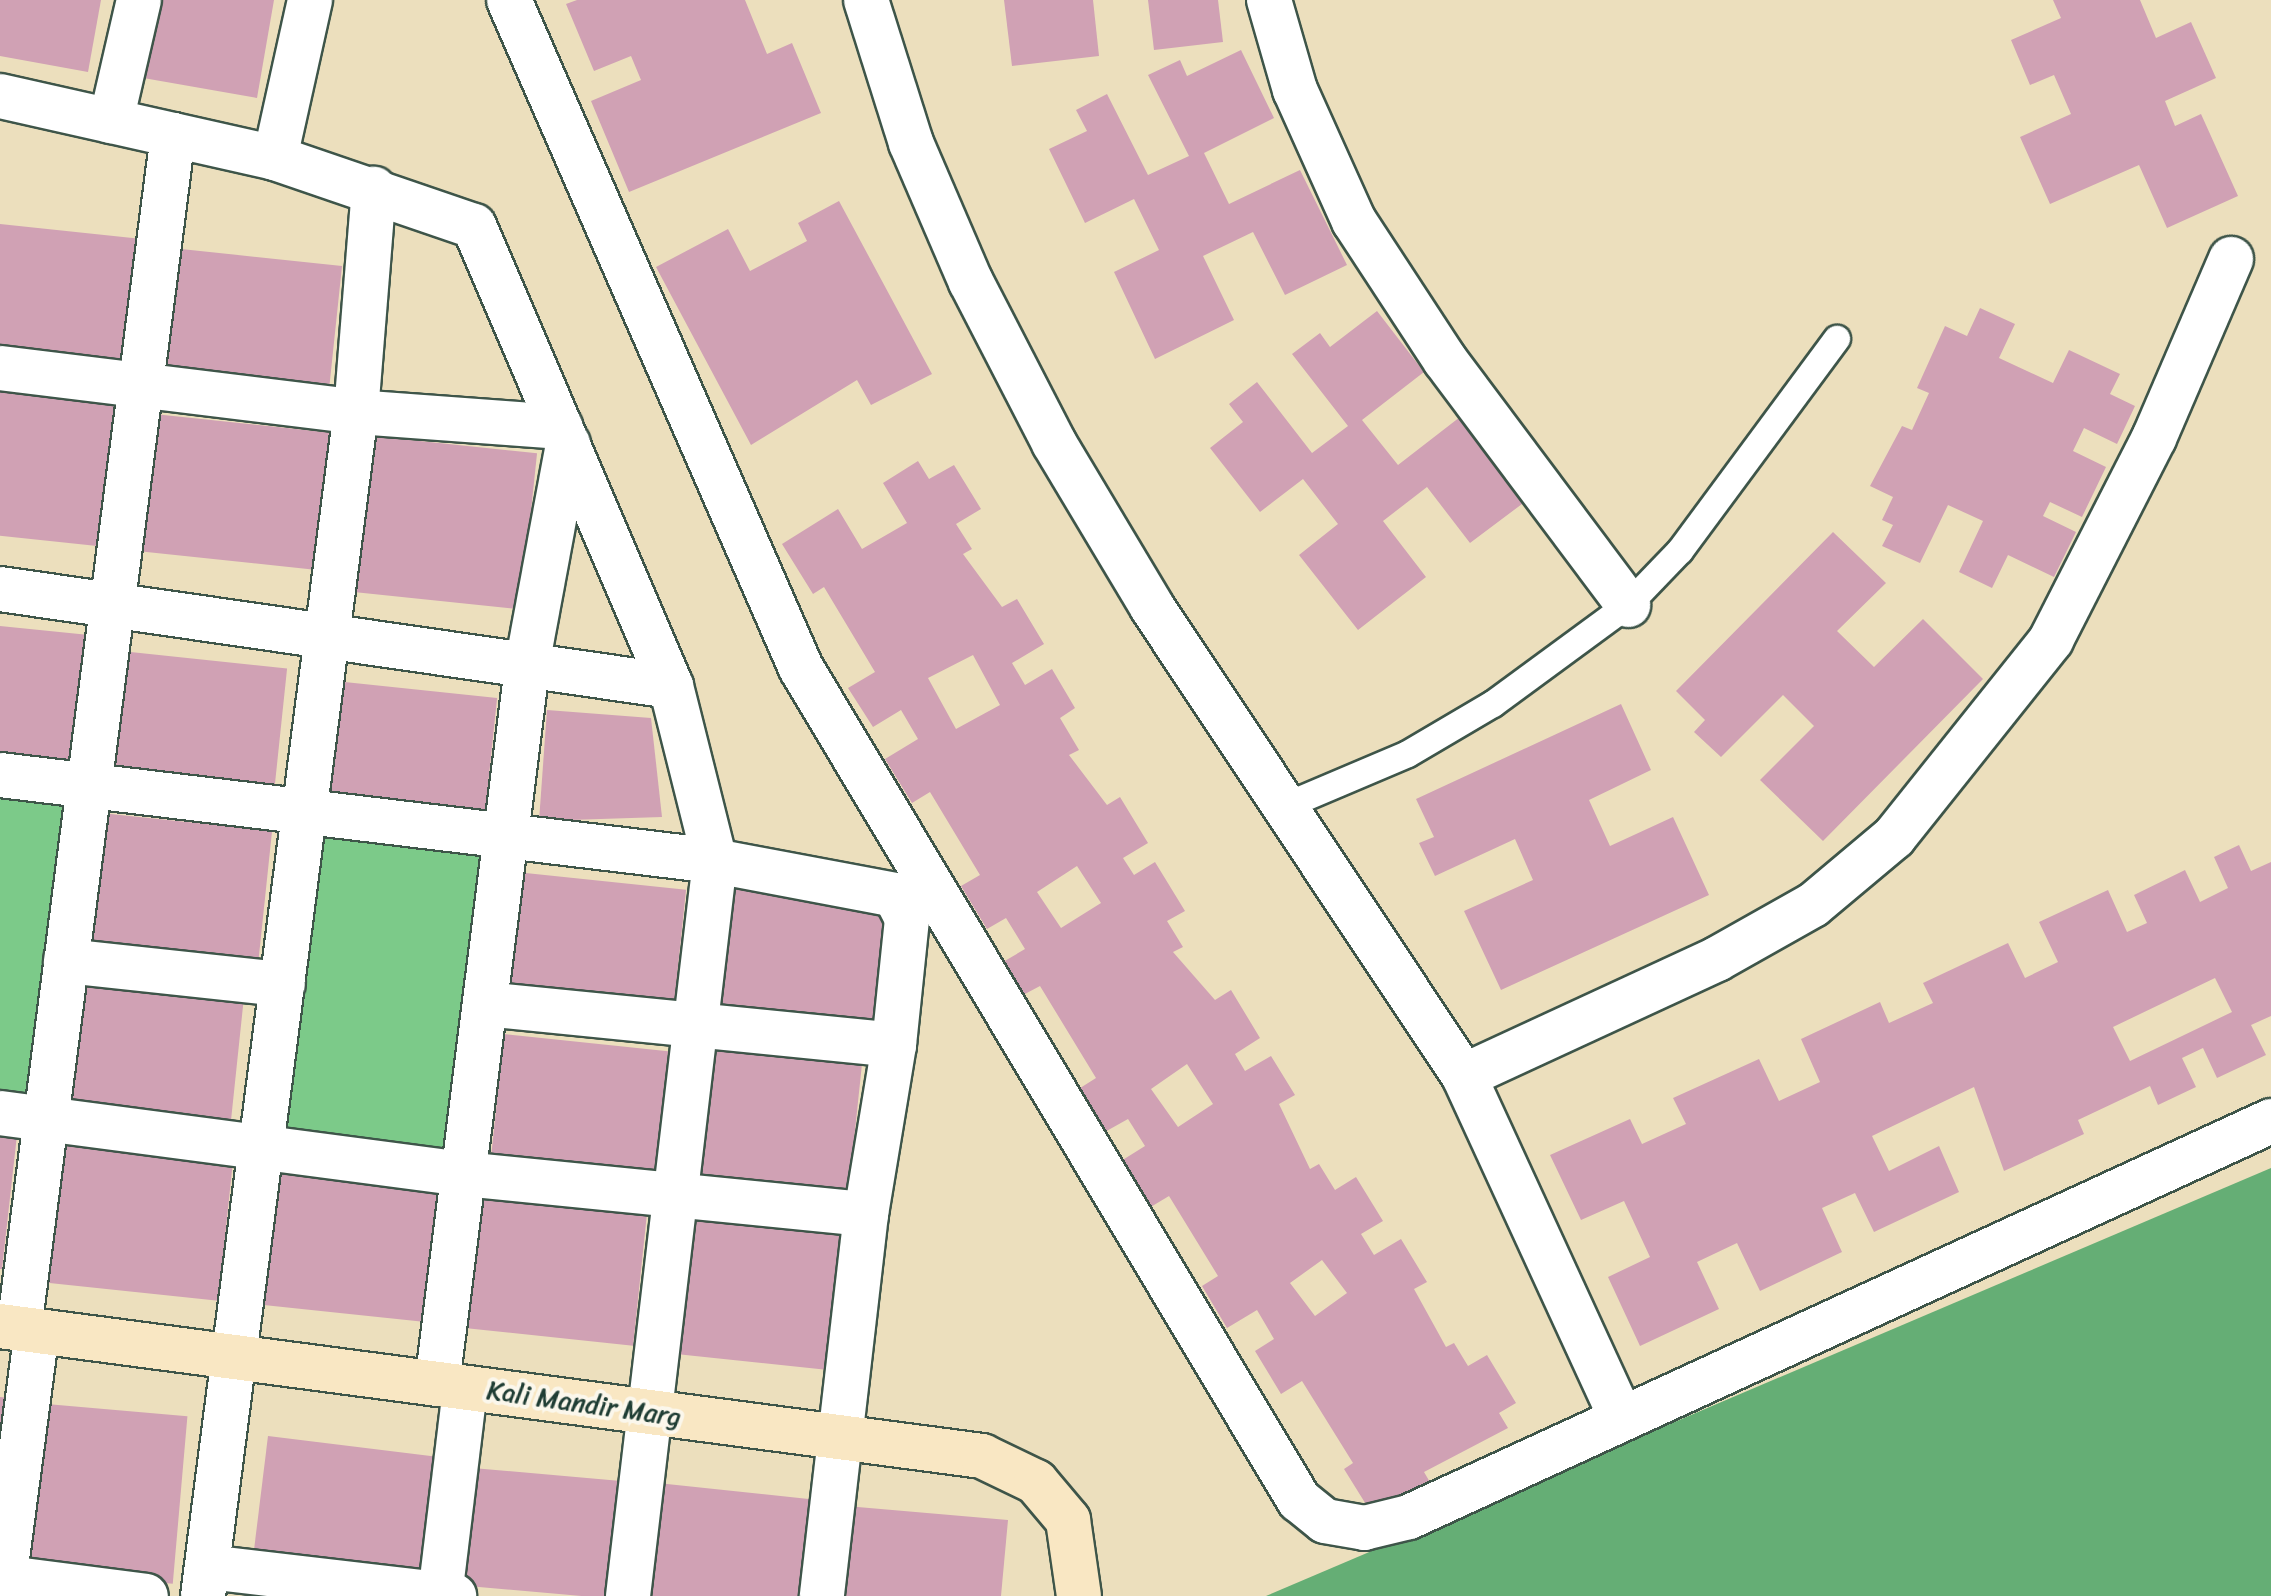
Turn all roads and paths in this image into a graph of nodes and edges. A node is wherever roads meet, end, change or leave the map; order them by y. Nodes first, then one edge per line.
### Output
1 (139, 0) edge
2 (310, 0) edge
3 (509, 0) edge
4 (866, 0) edge
5 (1269, 0) edge
6 (0, 96) edge
7 (111, 121) junction
8 (173, 135) junction
9 (275, 158) junction
10 (374, 189) junction
11 (2231, 259) dead end
12 (1837, 339) dead end
13 (0, 368) edge
14 (137, 385) junction
15 (356, 412) junction
16 (564, 435) junction
17 (0, 589) edge
18 (110, 604) junction
19 (1628, 605) junction
20 (328, 633) junction
21 (528, 660) junction
22 (671, 686) junction
23 (0, 775) edge
24 (87, 786) junction
25 (1288, 805) junction
26 (305, 815) junction
27 (506, 840) junction
28 (715, 861) junction
29 (66, 961) junction
30 (283, 984) junction
31 (485, 1004) junction
32 (694, 1025) junction
33 (894, 1045) junction
34 (1464, 1076) junction
35 (0, 1113) edge
36 (45, 1119) junction
37 (2271, 1121) edge
38 (262, 1148) junction
39 (464, 1174) junction
40 (677, 1194) junction
41 (866, 1214) junction
42 (19, 1329) edge
43 (236, 1358) junction
44 (451, 1386) junction
45 (654, 1413) junction
46 (1620, 1415) junction
47 (844, 1438) junction
48 (206, 1581) edge
49 (2, 1583) edge
50 (445, 1595) edge
51 (146, 1596) edge
52 (628, 1596) edge
53 (822, 1596) edge
54 (1079, 1596) edge

1 - 7 street
2 - 9 street
3 - 46 street
4 - 25 street
5 - 19 street
6 - 7 street
7 - 8 street
8 - 9 street
8 - 14 street
9 - 10 street
10 - 15 street
10 - 16 street
11 - 34 street
12 - 19 lane
13 - 14 street
14 - 15 street
14 - 18 street
15 - 16 street
15 - 20 street
16 - 21 street
16 - 22 street
17 - 18 street
18 - 20 street
18 - 24 street
19 - 25 lane
20 - 21 street
20 - 26 street
21 - 22 street
21 - 27 street
22 - 28 street
23 - 24 street
24 - 26 street
24 - 29 street
25 - 34 street
26 - 27 street
26 - 30 street
27 - 28 street
27 - 31 street
28 - 32 street
28 - 33 street
29 - 30 street
29 - 36 street
30 - 38 street
31 - 32 street
31 - 39 street
32 - 33 street
32 - 40 street
33 - 41 street
34 - 46 street
35 - 36 street
36 - 38 street
36 - 42 street
37 - 46 street
38 - 39 street
38 - 43 street
39 - 40 street
39 - 44 street
40 - 41 street
40 - 45 street
41 - 47 street
42 - 43 street, Kali Mandir Marg
42 - 49 street
43 - 44 street, Kali Mandir Marg
43 - 48 street
44 - 45 street, Kali Mandir Marg
44 - 50 street
45 - 47 street, Kali Mandir Marg
45 - 52 street
47 - 53 street
47 - 54 street, Kali Mandir Marg
48 - 50 street
49 - 51 street

